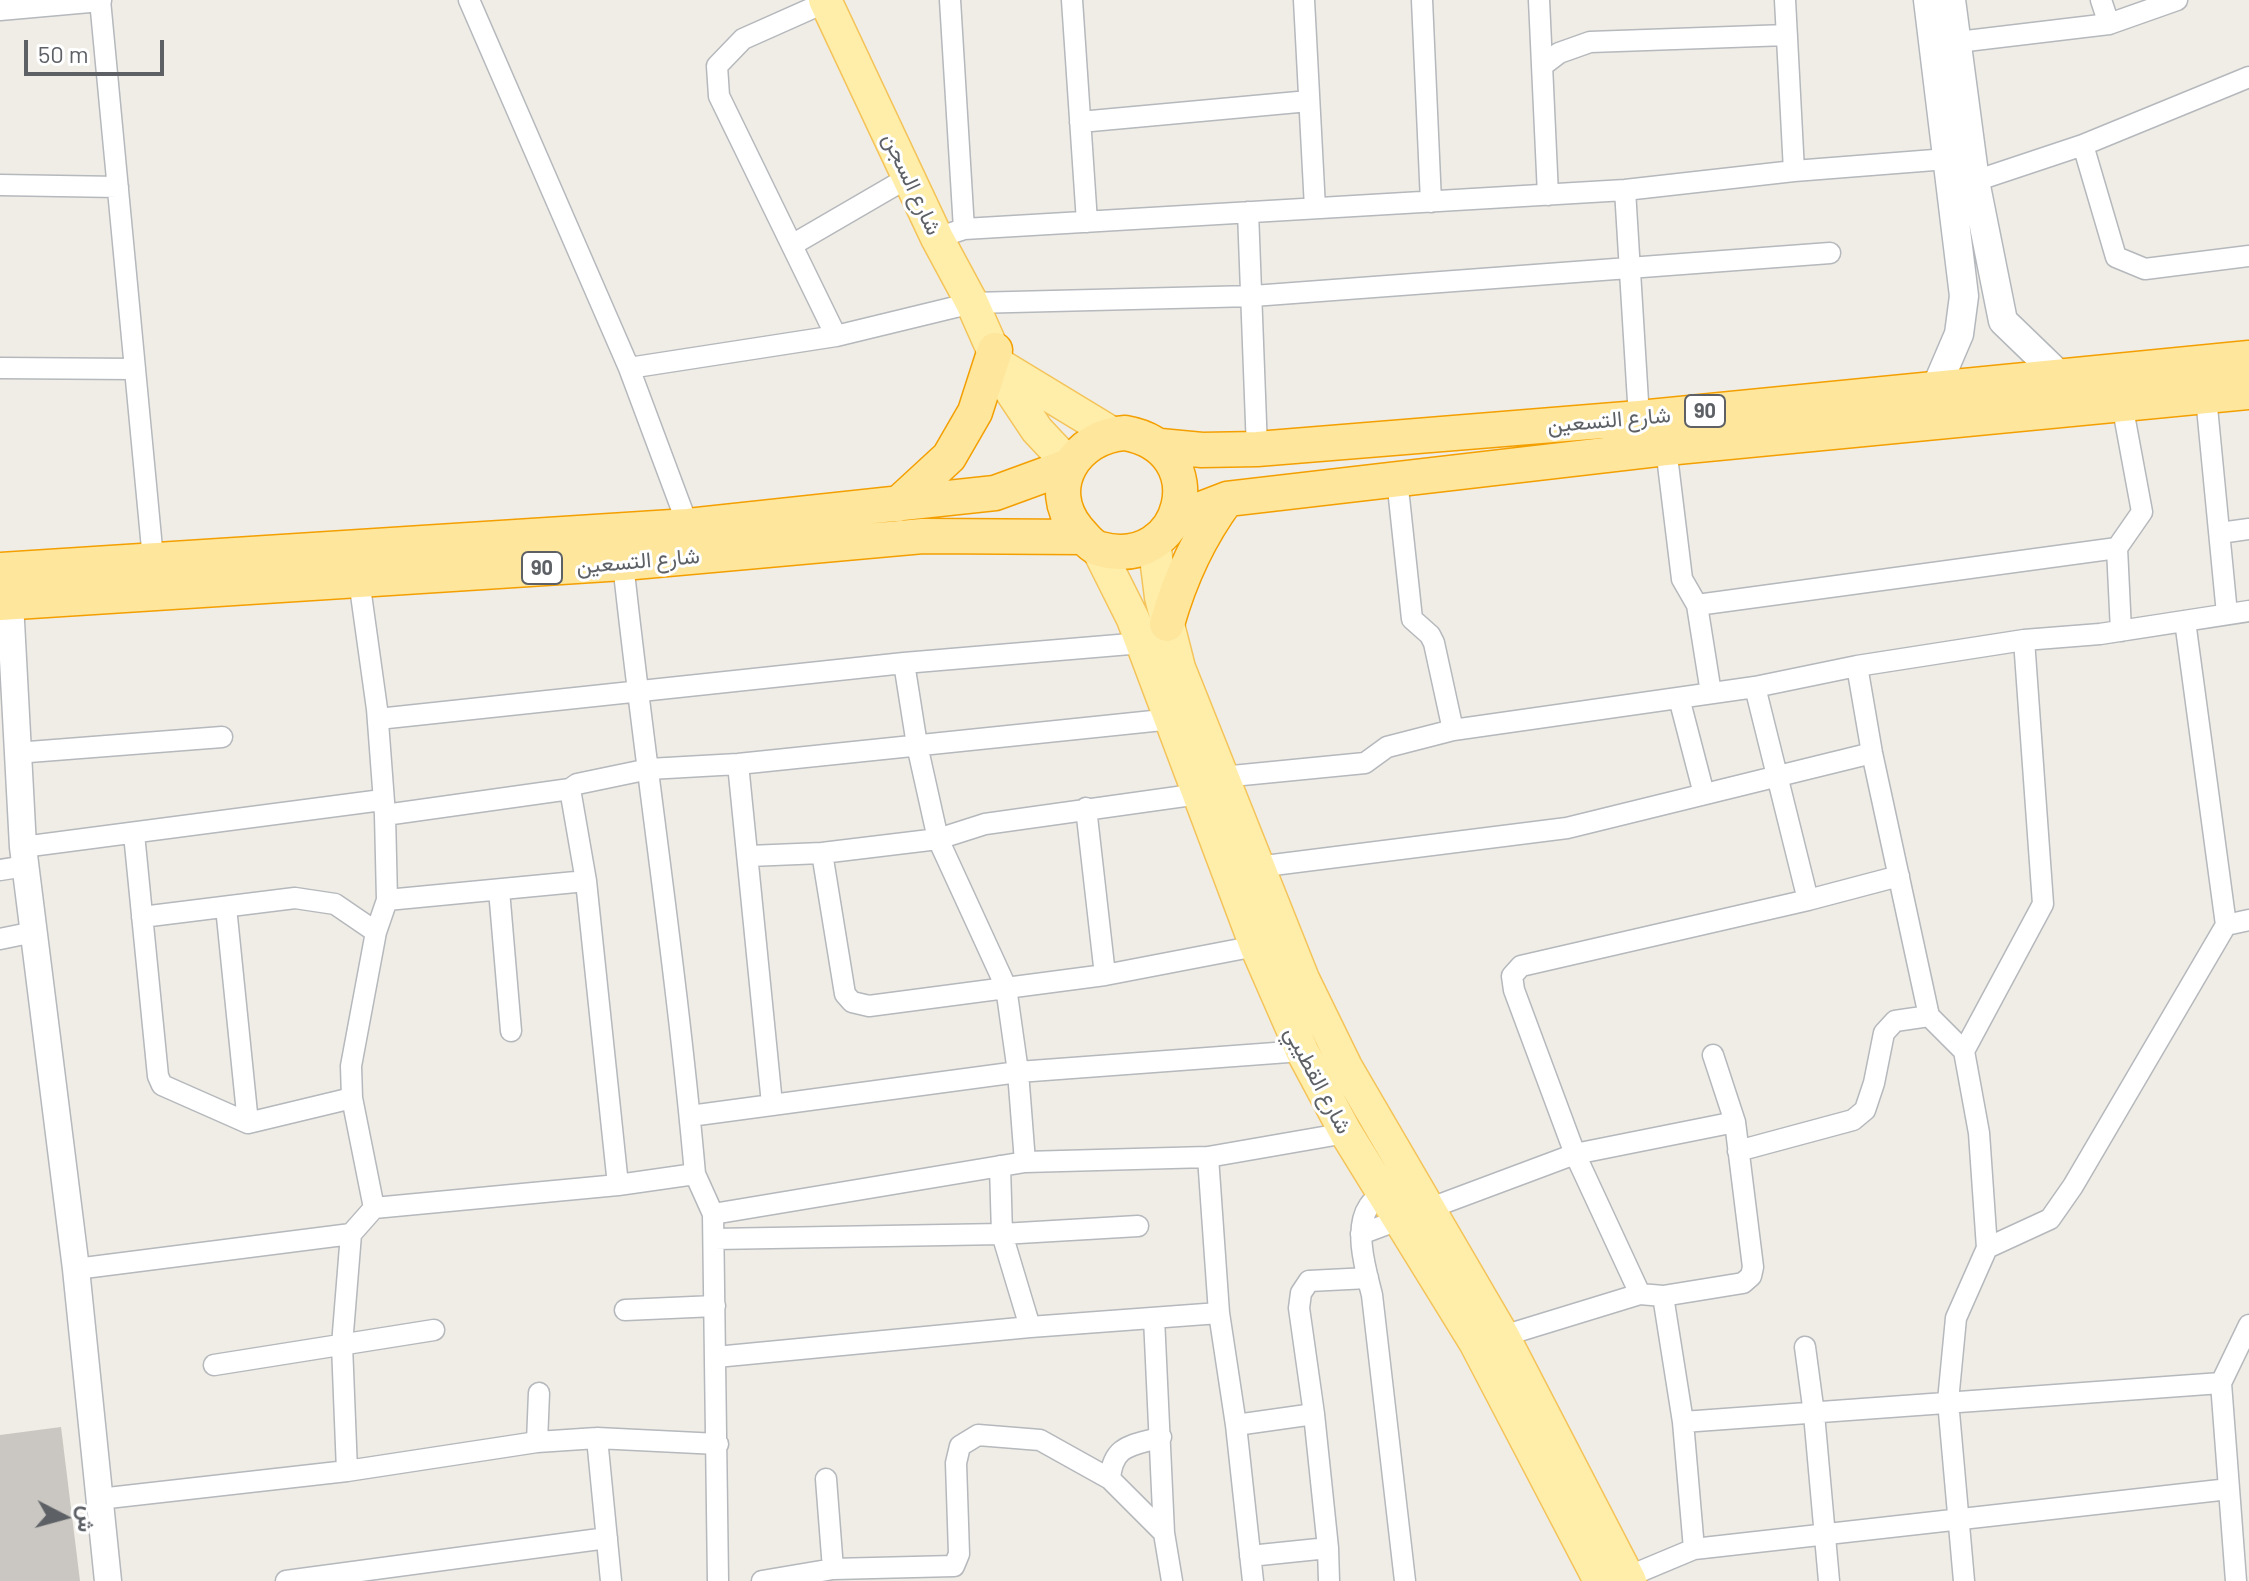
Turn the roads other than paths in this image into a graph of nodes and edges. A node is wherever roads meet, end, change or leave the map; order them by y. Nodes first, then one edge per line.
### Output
1 (469, 0) edge
2 (950, 0) edge
3 (1072, 0) edge
4 (1304, 0) edge
5 (1422, 0) edge
6 (1539, 0) edge
7 (1785, 0) edge
8 (1928, 0) edge
9 (1951, 0) edge
10 (2101, 0) edge
11 (2177, 0) edge
12 (100, 1) edge
13 (825, 1) edge
14 (0, 10) edge
15 (2109, 24) junction
16 (1787, 35) junction
17 (1958, 42) junction
18 (1542, 66) junction
19 (2249, 77) edge
20 (1309, 101) junction
21 (1080, 122) junction
22 (2083, 145) junction
23 (1947, 159) junction
24 (1794, 171) junction
25 (909, 177) junction
26 (1975, 181) junction
27 (0, 185) edge
28 (118, 187) junction
29 (1625, 190) junction
30 (1548, 195) junction
31 (1431, 202) junction
32 (1315, 208) junction
33 (1248, 212) junction
34 (1087, 222) junction
35 (951, 233) junction
36 (792, 245) junction
37 (1830, 253) dead end
38 (2249, 256) edge
39 (1629, 269) junction
40 (1253, 296) junction
41 (972, 303) junction
42 (836, 336) junction
43 (998, 358) junction
44 (2249, 358) edge
45 (0, 368) edge
46 (629, 368) junction
47 (134, 369) junction
48 (2062, 378) junction
49 (1935, 390) junction
50 (2249, 392) edge
51 (2206, 397) junction
52 (2122, 404) junction
53 (1639, 418) junction
54 (1113, 434) junction
55 (1160, 446) junction
56 (1666, 448) junction
57 (1257, 449) junction
58 (1070, 466) junction
59 (1397, 479) junction
60 (1227, 499) junction
61 (898, 504) junction
62 (688, 526) junction
63 (2249, 529) edge
64 (1164, 530) junction
65 (2220, 533) junction
66 (1091, 543) junction
67 (2117, 548) junction
68 (153, 559) junction
69 (623, 563) junction
70 (359, 580) junction
71 (5, 586) edge
72 (1697, 605) junction
73 (2249, 611) edge
74 (2227, 614) junction
75 (2185, 621) junction
76 (2121, 631) junction
77 (1155, 634) junction
78 (2024, 640) junction
79 (904, 663) junction
80 (1857, 666) junction
81 (1755, 687) junction
82 (637, 692) junction
83 (1711, 693) junction
84 (1679, 698) junction
85 (1184, 717) junction
86 (378, 719) junction
87 (1453, 730) junction
88 (222, 737) dead end
89 (917, 745) junction
90 (16, 753) junction
91 (1872, 753) junction
92 (738, 764) junction
93 (649, 769) junction
94 (1779, 776) junction
95 (1210, 785) junction
96 (570, 789) junction
97 (1704, 794) junction
98 (384, 808) junction
99 (1086, 808) junction
100 (134, 834) junction
101 (938, 839) junction
102 (822, 853) junction
103 (749, 856) junction
104 (16, 861) edge
105 (1257, 867) junction
106 (1899, 876) junction
107 (586, 881) junction
108 (499, 890) junction
109 (387, 900) junction
110 (1808, 900) junction
111 (226, 907) junction
112 (142, 917) junction
113 (2249, 920) edge
114 (2226, 925) junction
115 (34, 932) junction
116 (376, 932) junction
117 (0, 939) edge
118 (1256, 946) junction
119 (1105, 975) junction
120 (1006, 987) junction
121 (1929, 1016) junction
122 (511, 1031) dead end
123 (1302, 1051) junction
124 (1964, 1051) junction
125 (1713, 1055) dead end
126 (1018, 1072) junction
127 (352, 1098) junction
128 (772, 1104) junction
129 (690, 1116) junction
130 (1735, 1122) junction
131 (248, 1123) junction
132 (1346, 1133) junction
133 (1738, 1151) junction
134 (1575, 1154) junction
135 (1208, 1157) junction
136 (1025, 1162) junction
137 (1000, 1166) junction
138 (695, 1174) junction
139 (618, 1185) junction
140 (1383, 1192) junction
141 (374, 1208) junction
142 (713, 1214) junction
143 (1415, 1215) junction
144 (1138, 1226) dead end
145 (351, 1234) junction
146 (1002, 1234) junction
147 (1361, 1234) junction
148 (714, 1239) junction
149 (1987, 1248) junction
150 (76, 1269) junction
151 (1368, 1278) junction
152 (1640, 1294) junction
153 (1663, 1296) junction
154 (715, 1306) junction
155 (625, 1310) dead end
156 (1219, 1313) junction
157 (1154, 1318) junction
158 (1030, 1327) junction
159 (434, 1330) dead end
160 (2246, 1334) edge
161 (1503, 1336) junction
162 (342, 1345) junction
163 (1805, 1347) dead end
164 (716, 1357) junction
165 (214, 1365) dead end
166 (2221, 1383) junction
167 (539, 1393) dead end
168 (1948, 1401) junction
169 (1314, 1414) junction
170 (1814, 1414) junction
171 (1683, 1422) junction
172 (1236, 1425) junction
173 (1161, 1437) junction
174 (597, 1438) junction
175 (537, 1442) junction
176 (718, 1444) junction
177 (347, 1471) junction
178 (826, 1479) dead end
179 (1110, 1479) junction
180 (2229, 1489) junction
181 (99, 1499) junction
182 (1957, 1520) junction
183 (1164, 1533) junction
184 (1825, 1534) junction
185 (607, 1538) junction
186 (1328, 1548) junction
187 (1694, 1549) junction
188 (1250, 1556) junction
189 (833, 1569) junction
190 (1619, 1580) edge
191 (108, 1581) edge
192 (287, 1581) edge
193 (611, 1581) edge
194 (718, 1581) edge
195 (762, 1581) edge
196 (1172, 1581) edge
197 (1253, 1581) edge
198 (1329, 1581) edge
199 (1405, 1581) edge
200 (1829, 1581) edge
201 (1964, 1581) edge
202 (2236, 1581) edge

1 - 46 street
2 - 35 street
3 - 21 street
4 - 20 street
5 - 31 street
6 - 18 street
7 - 16 street
8 - 23 main road
9 - 17 main road
10 - 15 street
11 - 15 street
12 - 14 street
12 - 28 street
13 - 25 main road, شارع السجن
13 - 36 street
15 - 17 street
16 - 18 street
16 - 24 street
17 - 26 main road
18 - 30 street
19 - 22 street
20 - 21 street
20 - 32 street
21 - 34 street
22 - 26 street
22 - 38 street
23 - 24 street
23 - 49 main road
24 - 29 street
25 - 35 main road, شارع السجن
25 - 36 street
26 - 48 main road
27 - 28 street
28 - 47 street
29 - 30 street
29 - 39 street
30 - 31 street
31 - 32 street
32 - 33 street
33 - 34 street
33 - 40 street
34 - 35 street
35 - 41 main road, شارع السجن
36 - 42 street
37 - 39 street
39 - 40 street
39 - 53 street
40 - 41 street
40 - 57 street
41 - 42 street
41 - 43 main road, شارع السجن
42 - 46 street
43 - 54 main road
43 - 58 main road, شارع السجن
43 - 61 highway
44 - 48 highway, شارع التسعين / 90
45 - 47 street
46 - 62 street
47 - 68 street
48 - 49 highway, شارع التسعين / 90
49 - 53 highway, شارع التسعين / 90
50 - 51 highway, شارع التسعين / 90
51 - 52 highway, شارع التسعين / 90
51 - 65 street
52 - 56 highway, شارع التسعين / 90
52 - 67 street
53 - 57 highway, شارع التسعين / 90
54 - 55 highway
54 - 58 highway
55 - 57 highway, شارع التسعين / 90
55 - 64 highway
56 - 59 highway, شارع التسعين / 90
56 - 72 street
58 - 61 highway, شارع التسعين / 90
58 - 66 highway
59 - 60 highway, شارع التسعين / 90
59 - 87 street
60 - 64 highway, شارع التسعين / 90
60 - 77 highway
61 - 62 highway, شارع التسعين / 90
62 - 68 highway, شارع التسعين / 90
63 - 65 street
64 - 66 highway
64 - 77 main road, شارع القطيبي
65 - 74 street
66 - 69 highway, شارع التسعين / 90
66 - 77 main road, شارع القطيبي
67 - 72 street
67 - 76 street
68 - 71 highway, شارع التسعين / 90
69 - 70 highway, شارع التسعين / 90
69 - 82 street
70 - 71 highway, شارع التسعين / 90
70 - 86 street
71 - 90 street
72 - 83 street
73 - 74 street
74 - 75 street
75 - 76 street
75 - 114 street
76 - 78 street
77 - 79 street
77 - 85 main road, شارع القطيبي
78 - 80 street
78 - 124 street
79 - 82 street
79 - 89 street
80 - 81 street
80 - 91 street
81 - 83 street
81 - 94 street
82 - 86 street
82 - 93 street
83 - 84 street
84 - 87 street
84 - 97 street
85 - 89 street
85 - 95 main road, شارع القطيبي
86 - 98 street
87 - 95 street
88 - 90 street
89 - 92 street
89 - 101 street
90 - 104 street
91 - 94 street
91 - 106 street
92 - 93 street
92 - 103 street
93 - 96 street
93 - 129 street
94 - 97 street
94 - 110 street
95 - 99 street
95 - 105 main road, شارع القطيبي
95 - 118 main road, شارع القطيبي
96 - 98 street
96 - 107 street
97 - 105 street
98 - 100 street
98 - 109 street
99 - 101 street
99 - 119 street
100 - 104 street
100 - 112 street
101 - 102 street
101 - 120 street
102 - 103 street
102 - 120 street
103 - 128 street
104 - 115 street
105 - 143 main road, شارع القطيبي
106 - 110 street
106 - 121 street
107 - 108 street
107 - 139 street
108 - 109 street
108 - 122 street
109 - 116 street
110 - 134 street
111 - 112 street
111 - 116 street
111 - 131 street
112 - 131 street
113 - 114 street
114 - 149 street
115 - 117 street
115 - 150 street
116 - 127 street
118 - 119 street
118 - 123 main road, شارع القطيبي
119 - 120 street
120 - 126 street
121 - 124 street
121 - 133 street
123 - 126 street
123 - 132 main road, شارع القطيبي
124 - 149 street
125 - 130 street
126 - 128 street
126 - 136 street
127 - 131 street
127 - 141 street
128 - 129 street
129 - 138 street
130 - 133 street
130 - 134 street
132 - 135 street
132 - 140 main road, شارع القطيبي
133 - 153 street
134 - 143 street
134 - 152 street
135 - 136 street
135 - 156 street
136 - 137 street
137 - 142 street
137 - 146 street
138 - 139 street
138 - 142 street
139 - 141 street
140 - 143 main road, شارع القطيبي
140 - 147 street
141 - 145 street
142 - 148 street
143 - 147 street
143 - 161 main road, شارع القطيبي
143 - 190 main road, شارع القطيبي
144 - 146 street
145 - 150 street
145 - 162 street
146 - 148 street
146 - 158 street
147 - 151 street
148 - 154 street
149 - 168 street
150 - 181 street
151 - 169 street
151 - 199 street
152 - 153 street
152 - 161 street
153 - 171 street
154 - 155 street
154 - 164 street
156 - 157 street
156 - 172 street
157 - 158 street
157 - 173 street
158 - 164 street
159 - 162 street
160 - 166 street
161 - 190 main road, شارع القطيبي
162 - 165 street
162 - 177 street
163 - 170 street
164 - 176 street
166 - 168 street
166 - 180 street
167 - 175 street
168 - 170 street
168 - 182 street
169 - 172 street
169 - 186 street
170 - 171 street
170 - 184 street
171 - 187 street
172 - 188 street
173 - 179 street
173 - 183 street
174 - 175 street
174 - 176 street
174 - 185 street
175 - 177 street
176 - 194 street
177 - 181 street
178 - 189 street
179 - 183 street
179 - 189 street
180 - 182 street
180 - 202 street
181 - 191 street
182 - 184 street
182 - 201 street
183 - 196 street
184 - 187 street
184 - 200 street
185 - 192 street
185 - 193 street
186 - 188 street
186 - 198 street
187 - 190 street
188 - 197 street
189 - 195 street

